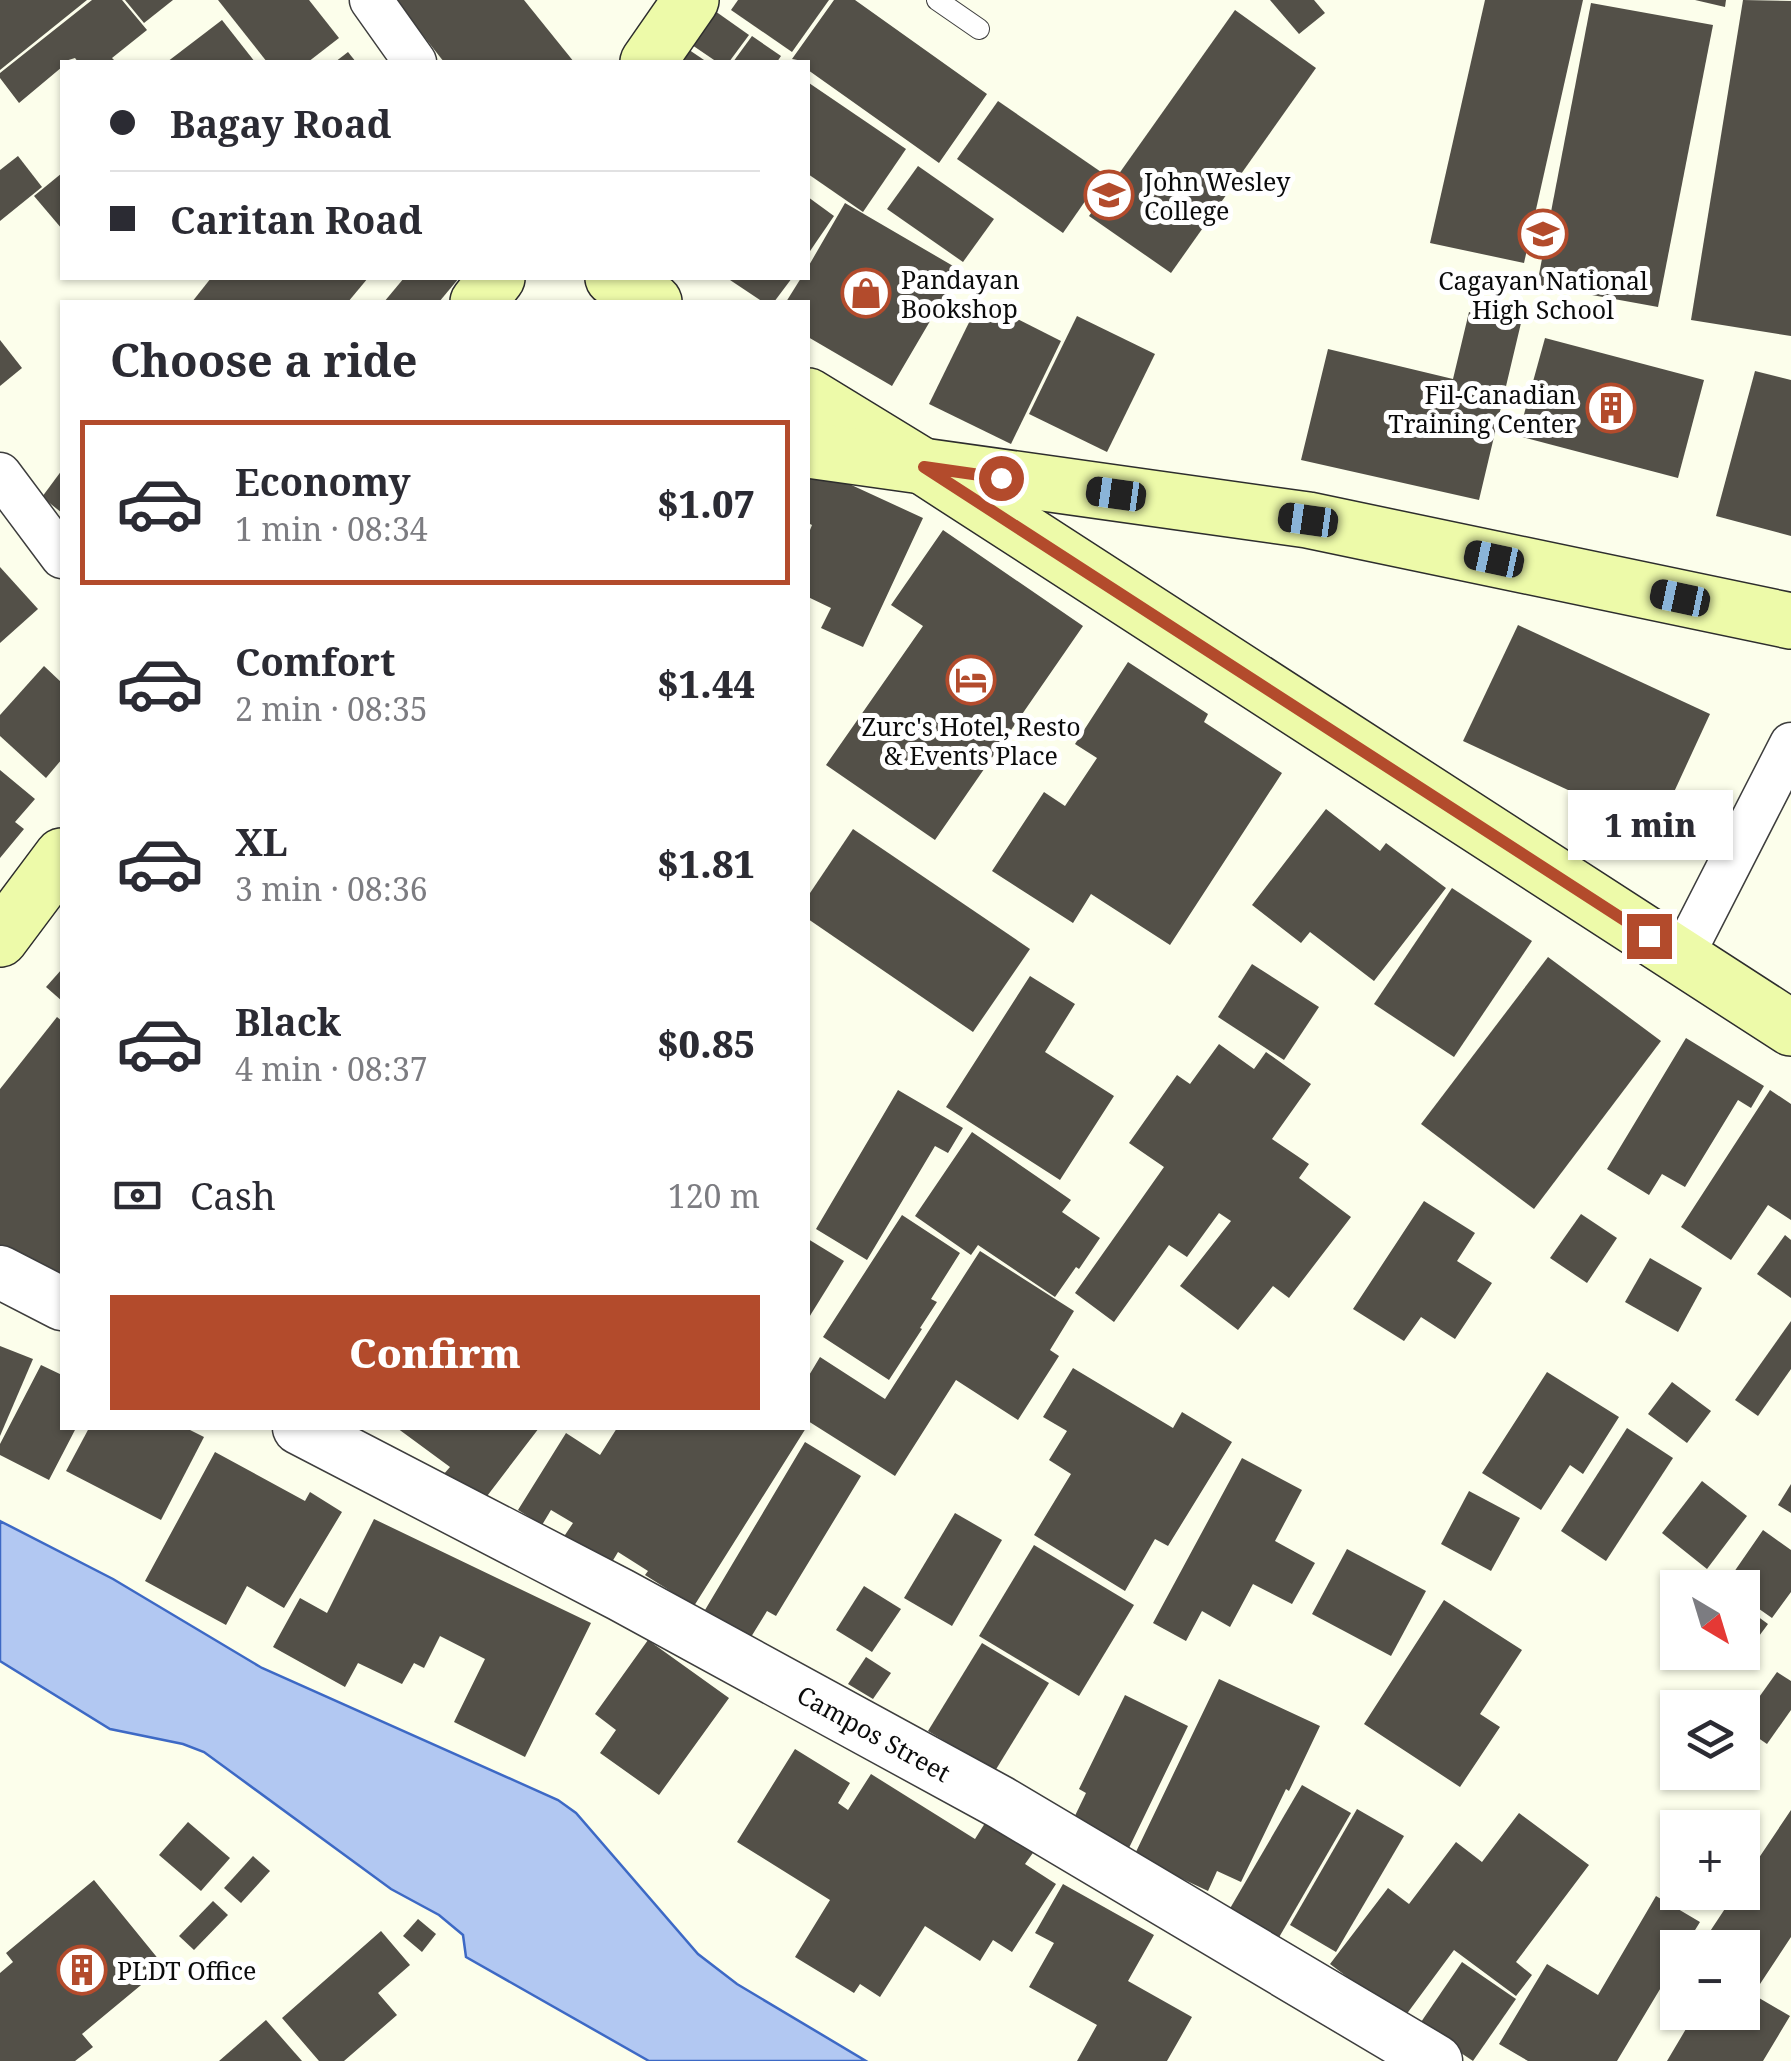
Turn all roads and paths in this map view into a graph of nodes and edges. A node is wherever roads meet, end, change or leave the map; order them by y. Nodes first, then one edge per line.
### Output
1 (370, 0) edge
2 (691, 0) edge
3 (937, 0) edge
4 (979, 30) dead end
5 (414, 60) edge
6 (649, 60) edge
7 (495, 280) edge
8 (617, 280) edge
9 (480, 300) edge
10 (651, 300) edge
11 (810, 397) edge
12 (810, 450) edge
13 (924, 467) junction
14 (0, 474) edge
15 (60, 554) edge
16 (1791, 621) edge
17 (1791, 744) edge
18 (60, 859) edge
19 (0, 939) edge
20 (1682, 957) junction
21 (1791, 1028) edge
22 (0, 1272) edge
23 (60, 1303) edge
24 (303, 1430) edge
25 (1436, 2061) edge

1 - 5 street
2 - 6 main road
3 - 4 lane
7 - 9 main road
8 - 10 main road
11 - 13 main road
12 - 13 main road
13 - 16 main road
13 - 20 main road
14 - 15 street
17 - 20 street
18 - 19 main road
20 - 21 main road
22 - 23 street
24 - 25 street, Campos Street

